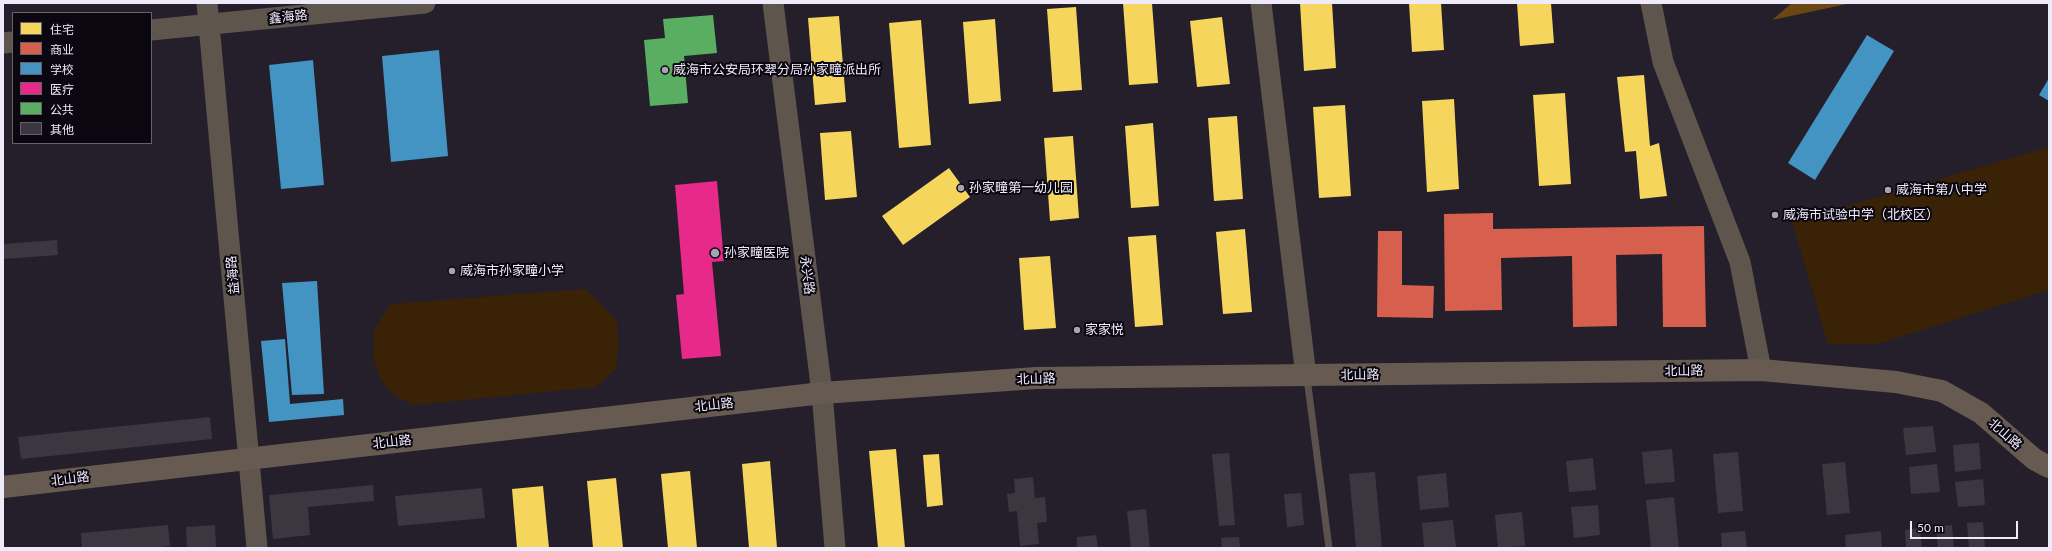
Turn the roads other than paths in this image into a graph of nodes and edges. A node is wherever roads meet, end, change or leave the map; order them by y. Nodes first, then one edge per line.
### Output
1 (208, 3) edge
2 (425, 3) edge
3 (773, 3) edge
4 (1261, 3) edge
5 (1651, 3) edge
6 (210, 25) junction
7 (152, 30) edge
8 (1761, 370) junction
9 (1306, 376) junction
10 (822, 393) junction
11 (250, 458) junction
12 (2049, 467) edge
13 (3, 487) edge
14 (257, 548) edge
15 (835, 548) edge
16 (1329, 548) edge

1 - 6 street, 益海路
2 - 6 street, 鑫海路
3 - 10 street, 永兴路
4 - 9 street
5 - 8 street
6 - 7 street, 鑫海路
6 - 11 street, 益海路
8 - 9 main road, 北山路
8 - 12 main road, 北山路
9 - 10 main road, 北山路
9 - 16 lane
10 - 11 main road, 北山路
10 - 15 street, 永兴路
11 - 13 main road, 北山路
11 - 14 street, 益海路

